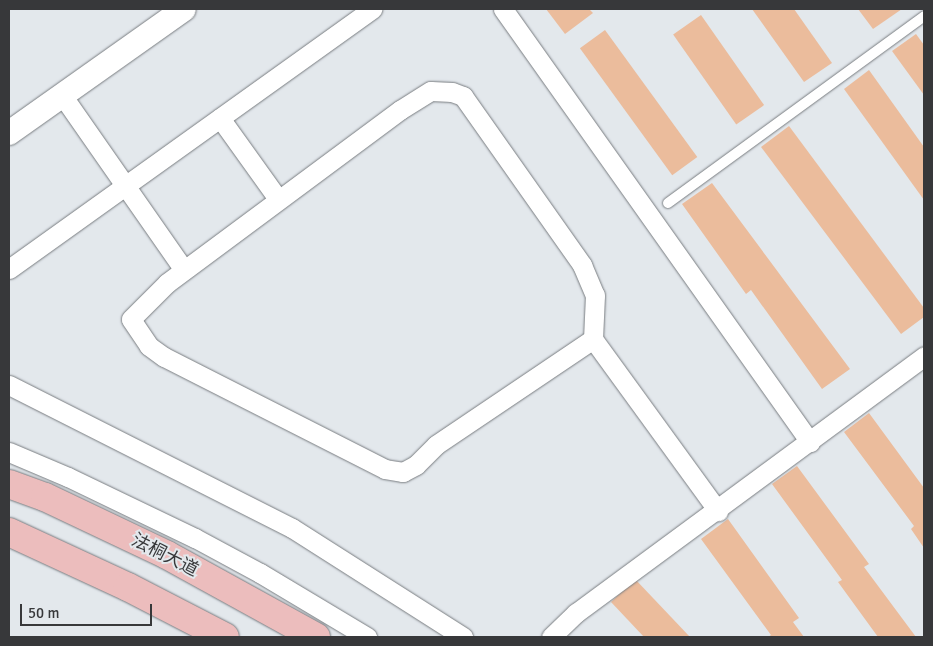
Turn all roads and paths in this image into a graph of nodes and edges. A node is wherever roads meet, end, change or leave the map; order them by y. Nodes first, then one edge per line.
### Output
1 (184, 9) edge
2 (372, 9) edge
3 (503, 9) edge
4 (924, 16) edge
5 (62, 95) junction
6 (220, 118) junction
7 (9, 133) edge
8 (126, 186) junction
9 (278, 199) junction
10 (668, 203) dead end
11 (9, 270) edge
12 (184, 270) junction
13 (593, 339) junction
14 (924, 356) edge
15 (9, 385) edge
16 (810, 442) junction
17 (9, 452) edge
18 (9, 484) edge
19 (718, 511) junction
20 (9, 532) edge
21 (225, 637) edge
22 (316, 637) edge
23 (367, 637) edge
24 (463, 637) edge
25 (551, 637) edge

1 - 5 street
2 - 6 street
3 - 16 street
4 - 10 lane
5 - 7 street
5 - 8 street
6 - 8 street
6 - 9 street
8 - 11 street
8 - 12 street
9 - 12 street
9 - 13 street
12 - 13 street
13 - 19 street
14 - 16 street
15 - 24 street
16 - 19 street
17 - 23 street
18 - 22 main road, 法桐大道
19 - 25 street
20 - 21 main road

